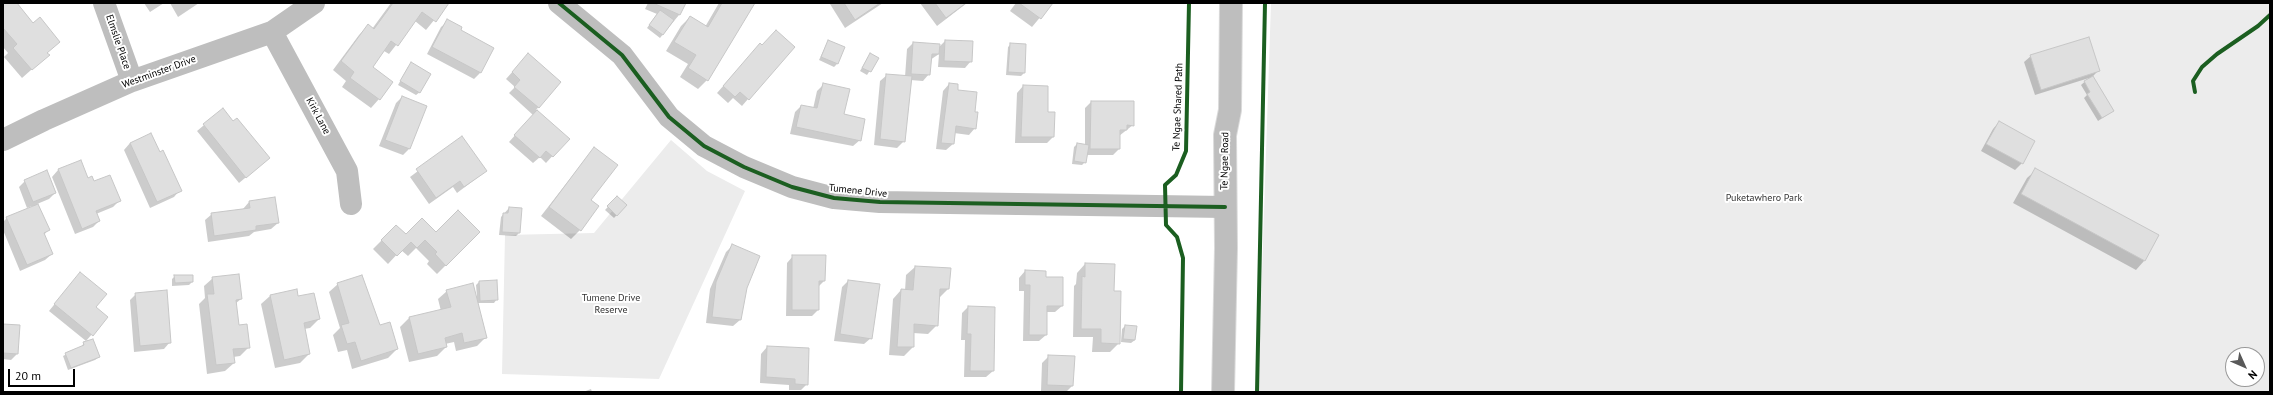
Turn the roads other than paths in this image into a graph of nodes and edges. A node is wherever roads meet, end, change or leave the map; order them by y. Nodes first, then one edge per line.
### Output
1 (104, 3) edge
2 (314, 3) edge
3 (559, 3) edge
4 (1231, 3) edge
5 (272, 32) junction
6 (132, 81) junction
7 (3, 140) edge
8 (351, 204) dead end
9 (1225, 207) junction
10 (1223, 392) edge

1 - 6 main road, Elmslie Place
2 - 5 main road, Westminster Drive
3 - 9 main road, Tumene Drive
4 - 9 main road, Te Ngae Road
5 - 6 main road, Westminster Drive
5 - 8 main road, Kirk Lane
6 - 7 main road, Westminster Drive
9 - 10 main road, Te Ngae Road

